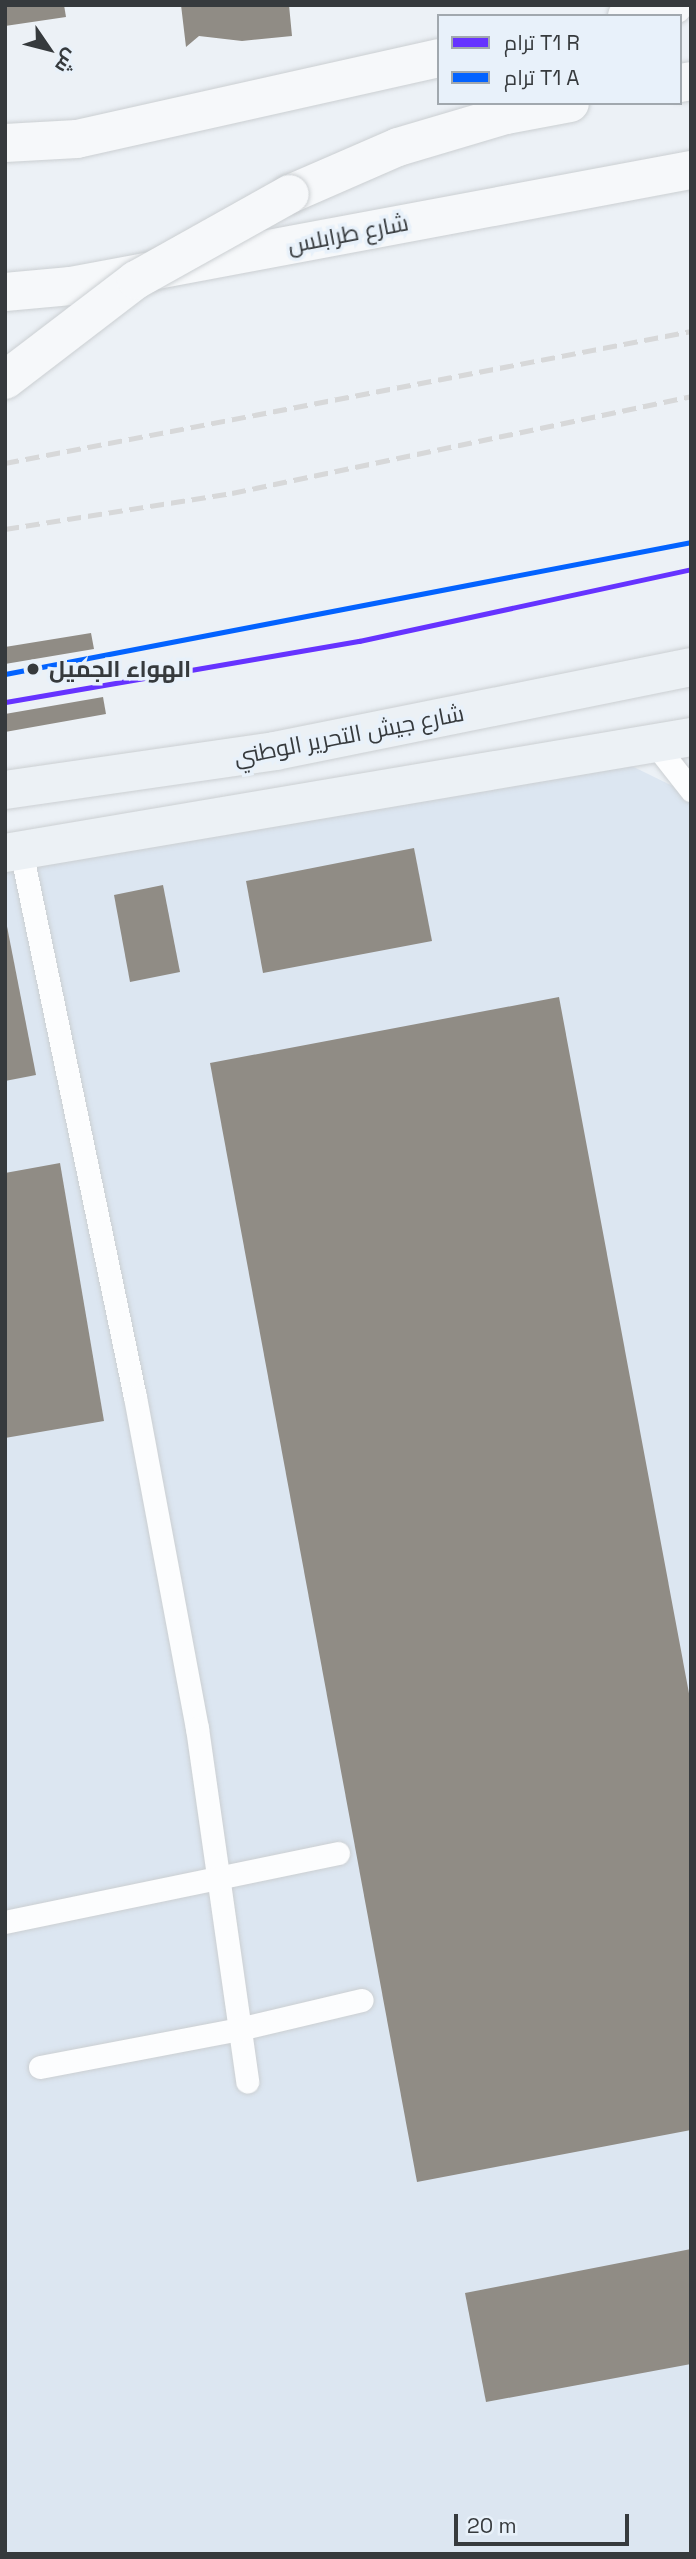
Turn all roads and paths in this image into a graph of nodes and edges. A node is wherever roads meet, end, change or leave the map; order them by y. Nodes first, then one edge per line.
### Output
1 (674, 5) edge
2 (636, 14) edge
3 (437, 58) edge
4 (559, 105) edge
5 (5, 143) edge
6 (691, 170) edge
7 (5, 292) edge
8 (5, 380) edge
9 (691, 667) edge
10 (691, 737) edge
11 (654, 743) junction
12 (5, 790) edge
13 (691, 790) edge
14 (13, 852) edge
15 (338, 1853) dead end
16 (218, 1880) junction
17 (5, 1922) edge
18 (362, 2000) dead end
19 (239, 2029) junction
20 (40, 2067) dead end
21 (247, 2081) dead end

1 - 2 main road
3 - 5 main road
4 - 8 main road, bridge
6 - 7 main road, شارع طرابلس
9 - 12 highway, شارع جيش التحرير الوطني
10 - 11 highway
11 - 13 lane
11 - 14 highway
14 - 16 lane
15 - 16 lane
16 - 17 lane
16 - 19 lane
18 - 19 lane
19 - 20 lane
19 - 21 lane

